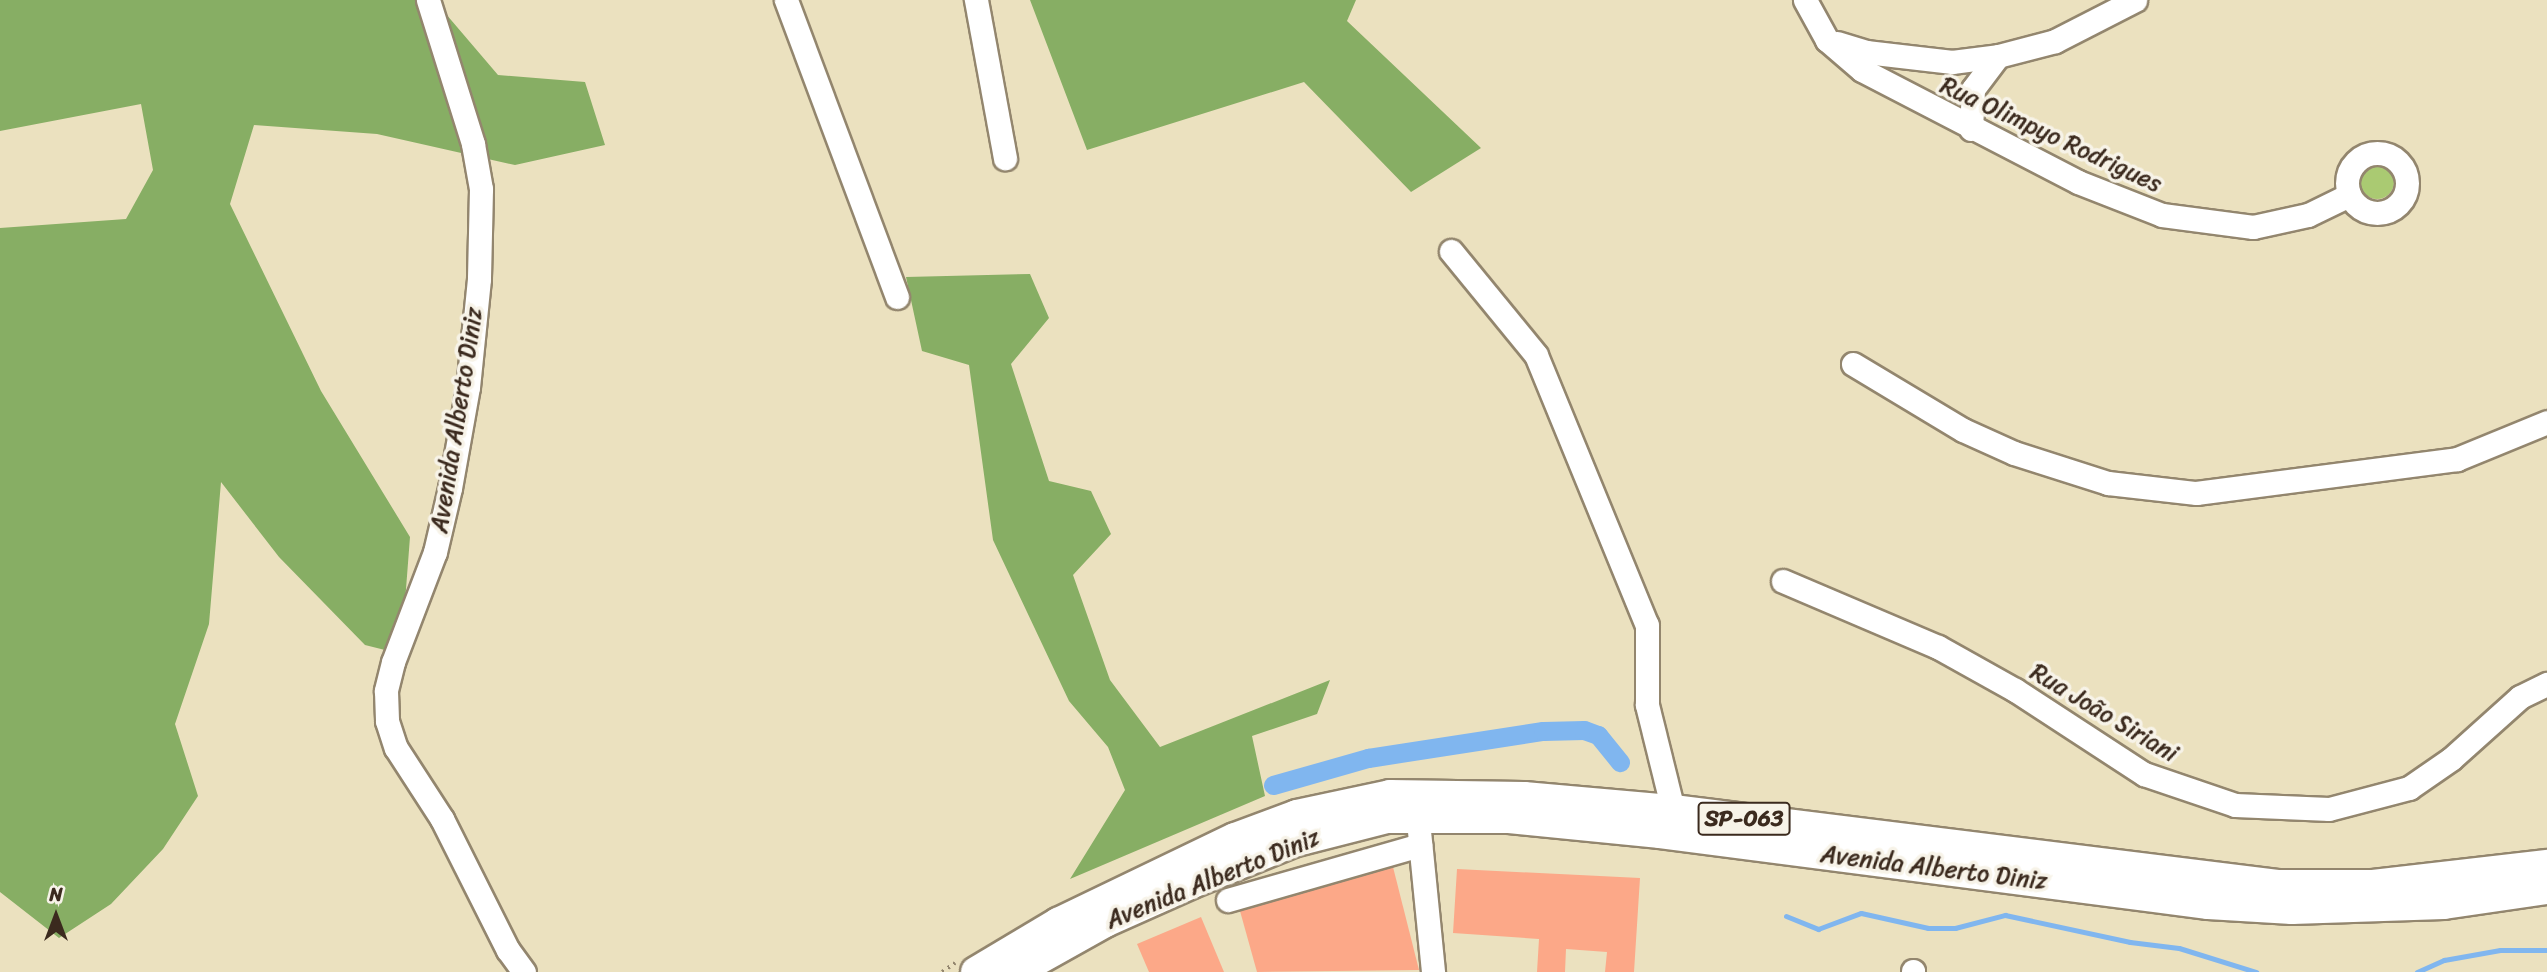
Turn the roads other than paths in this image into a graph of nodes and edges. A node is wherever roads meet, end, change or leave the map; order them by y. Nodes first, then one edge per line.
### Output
1 (428, 0) edge
2 (786, 0) edge
3 (976, 0) edge
4 (1805, 0) edge
5 (2135, 0) edge
6 (1827, 40) junction
7 (1998, 56) junction
8 (1971, 129) junction
9 (1005, 159) dead end
10 (2349, 194) dead end
11 (1451, 251) dead end
12 (898, 297) dead end
13 (1853, 364) dead end
14 (2547, 422) edge
15 (1783, 580) dead end
16 (2547, 684) edge
17 (1673, 810) junction
18 (1419, 831) junction
19 (2547, 865) edge
20 (2547, 890) edge
21 (1228, 900) dead end
22 (524, 972) edge
23 (976, 972) edge
24 (1017, 972) edge
25 (1433, 972) edge

1 - 22 street, Avenida Alberto Diniz
2 - 12 street
3 - 9 street
4 - 6 street
5 - 7 street
6 - 7 street
6 - 8 street, Rua Olimpyo Rodrigues
7 - 8 street
8 - 10 street, Rua Olimpyo Rodrigues
11 - 17 street
13 - 14 street
15 - 16 street, Rua João Siriani
17 - 19 main road, Avenida Alberto Diniz / SP-063
17 - 23 main road, Avenida Alberto Diniz / SP-063
18 - 20 main road, Avenida Alberto Diniz / SP-063
18 - 21 street
18 - 24 main road, Avenida Alberto Diniz / SP-063
18 - 25 street

